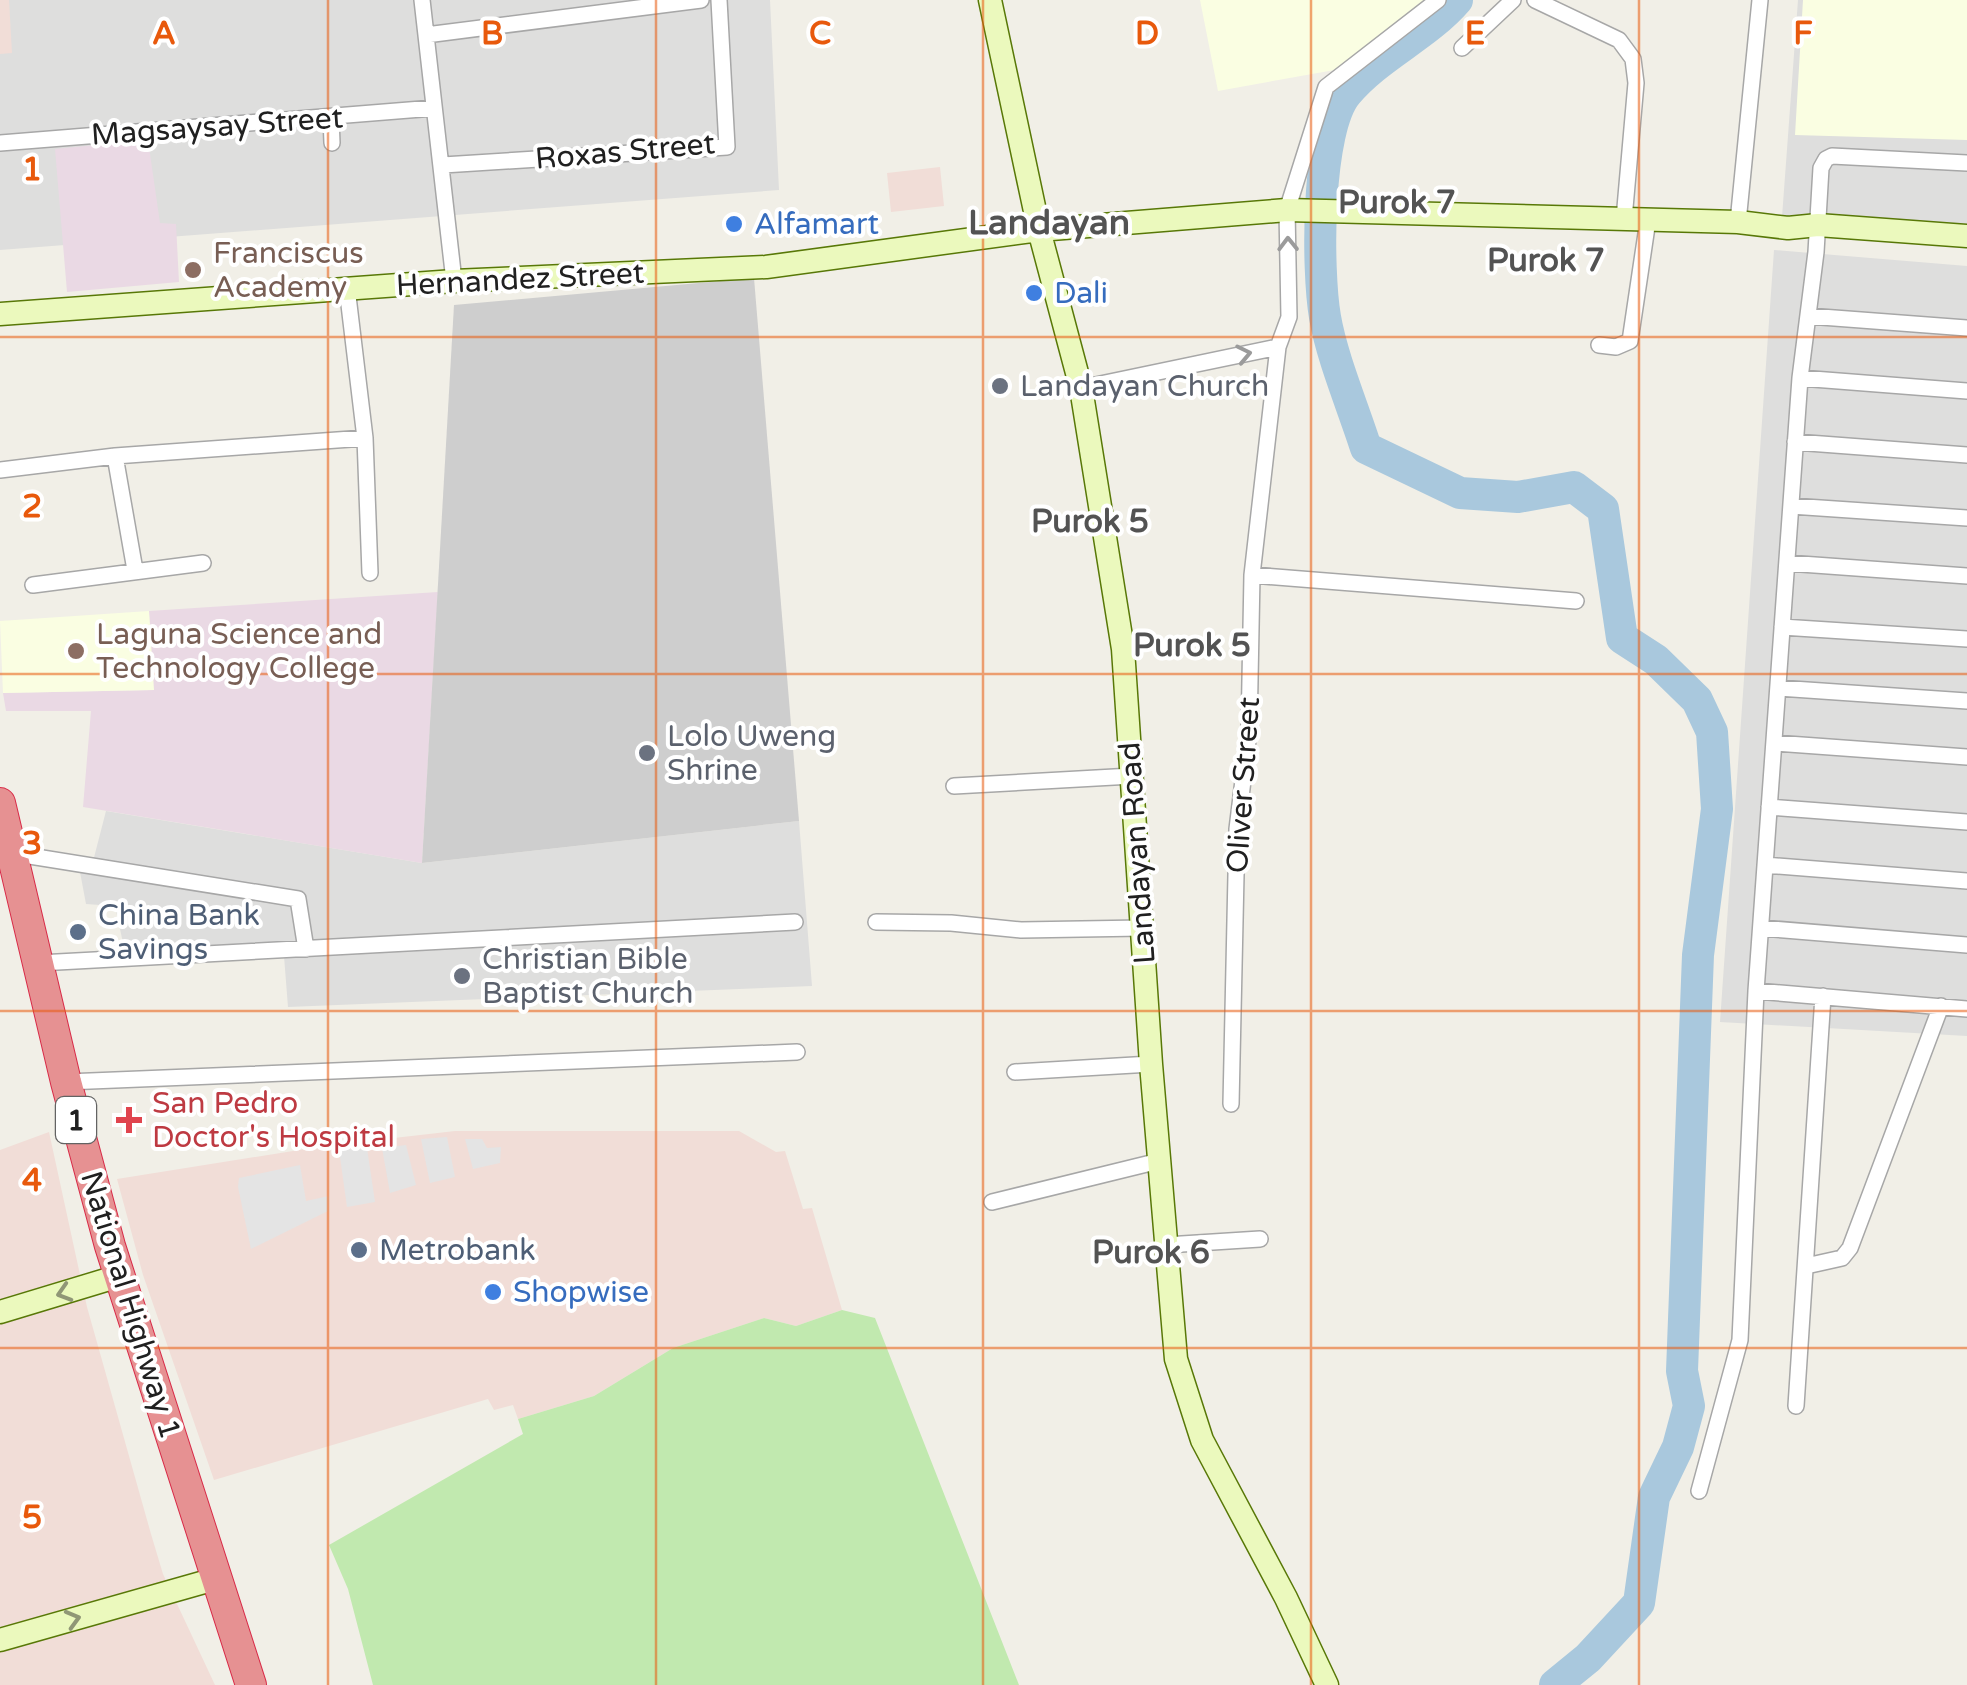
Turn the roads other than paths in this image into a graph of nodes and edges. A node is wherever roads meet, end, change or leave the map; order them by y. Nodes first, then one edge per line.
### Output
1 (422, 0) edge
2 (701, 0) edge
3 (719, 0) edge
4 (990, 0) edge
5 (1438, 0) edge
6 (1513, 0) edge
7 (1535, 0) edge
8 (1760, 0) edge
9 (426, 36) junction
10 (1462, 48) dead end
11 (434, 108) junction
12 (331, 118) junction
13 (0, 143) edge
14 (332, 143) dead end
15 (1967, 163) edge
16 (443, 166) junction
17 (1287, 210) junction
18 (1624, 219) junction
19 (1648, 220) junction
20 (1738, 222) junction
21 (1039, 230) junction
22 (1818, 233) junction
23 (1967, 236) edge
24 (1967, 250) edge
25 (454, 281) junction
26 (348, 288) junction
27 (0, 314) edge
28 (1808, 316) junction
29 (1967, 328) edge
30 (1599, 346) dead end
31 (1278, 347) junction
32 (1800, 378) junction
33 (1080, 388) junction
34 (1967, 391) edge
35 (365, 438) junction
36 (1795, 442) junction
37 (115, 456) junction
38 (1967, 456) edge
39 (0, 470) edge
40 (1790, 506) junction
41 (1967, 518) edge
42 (203, 563) dead end
43 (1786, 563) junction
44 (135, 570) junction
45 (370, 572) dead end
46 (1252, 575) junction
47 (1967, 576) edge
48 (32, 586) dead end
49 (1576, 601) dead end
50 (1782, 627) junction
51 (1967, 640) edge
52 (1778, 688) junction
53 (1967, 701) edge
54 (1774, 742) junction
55 (1967, 757) edge
56 (1132, 776) junction
57 (954, 786) dead end
58 (0, 804) edge
59 (1770, 807) junction
60 (1967, 822) edge
61 (10, 853) junction
62 (1765, 865) junction
63 (1967, 881) edge
64 (795, 922) dead end
65 (876, 922) dead end
66 (1142, 928) junction
67 (1760, 928) junction
68 (1967, 946) edge
69 (306, 949) junction
70 (40, 963) junction
71 (1756, 991) junction
72 (1823, 996) junction
73 (1941, 1006) junction
74 (1967, 1009) edge
75 (797, 1052) dead end
76 (1151, 1064) junction
77 (1015, 1072) dead end
78 (66, 1082) junction
79 (1231, 1104) dead end
80 (1159, 1162) junction
81 (992, 1202) dead end
82 (1260, 1239) dead end
83 (1166, 1245) junction
84 (1806, 1266) junction
85 (119, 1276) junction
86 (0, 1312) edge
87 (1796, 1406) dead end
88 (1699, 1491) dead end
89 (216, 1579) junction
90 (0, 1640) edge
91 (251, 1685) edge
92 (1327, 1685) edge

1 - 9 street
2 - 9 street
3 - 16 street, Roxas Street
4 - 21 street, Landayan Road
5 - 17 street, Oliver Street
6 - 10 street
7 - 18 street
8 - 20 street
9 - 11 street
11 - 12 street, Magsaysay Street
11 - 16 street
12 - 13 street, Magsaysay Street
12 - 14 street
15 - 22 street
16 - 25 street
17 - 18 street, Hernandez Street
17 - 21 street, Hernandez Street
31 -> 17 street, Oliver Street
18 - 19 street, Hernandez Street
19 - 20 street, Hernandez Street
19 - 30 street
20 - 22 street, Hernandez Street
21 - 25 street, Hernandez Street
21 - 33 street, Landayan Road
22 - 23 street
22 - 24 street
22 - 28 street
25 - 26 street, Hernandez Street
26 - 27 street, Hernandez Street
26 - 35 street
28 - 29 street
28 - 32 street
33 -> 31 street
31 - 46 street, Oliver Street
32 - 34 street
32 - 36 street
33 - 56 street, Landayan Road
35 - 37 street
35 - 45 street
36 - 38 street
36 - 40 street
37 - 39 street
37 - 44 street
40 - 41 street
40 - 43 street
42 - 44 street
43 - 47 street
43 - 50 street
44 - 48 street
46 - 49 street
46 - 79 street, Oliver Street
50 - 51 street
50 - 52 street
52 - 53 street
52 - 54 street
54 - 55 street
54 - 59 street
56 - 57 street
56 - 66 street, Landayan Road
58 - 61 highway, National Highway 1 / 1
59 - 60 street
59 - 62 street
61 - 69 street
61 - 70 highway, National Highway 1 / 1
62 - 63 street
62 - 67 street
64 - 69 street
65 - 66 street
66 - 76 street, Landayan Road
67 - 68 street
67 - 71 street
69 - 70 street
70 - 78 highway, National Highway 1 / 1
71 - 72 street
71 - 88 street
72 - 73 street
72 - 84 street
73 - 74 street
73 - 84 street
75 - 78 street
76 - 77 street
76 - 80 street, Landayan Road
78 - 85 highway, National Highway 1 / 1
80 - 81 street
80 - 83 street, Landayan Road
82 - 83 street
83 - 92 street, Landayan Road
84 - 87 street
85 -> 86 street
85 - 89 highway, National Highway 1 / 1
90 -> 89 street
89 - 91 highway, National Highway 1 / 1

